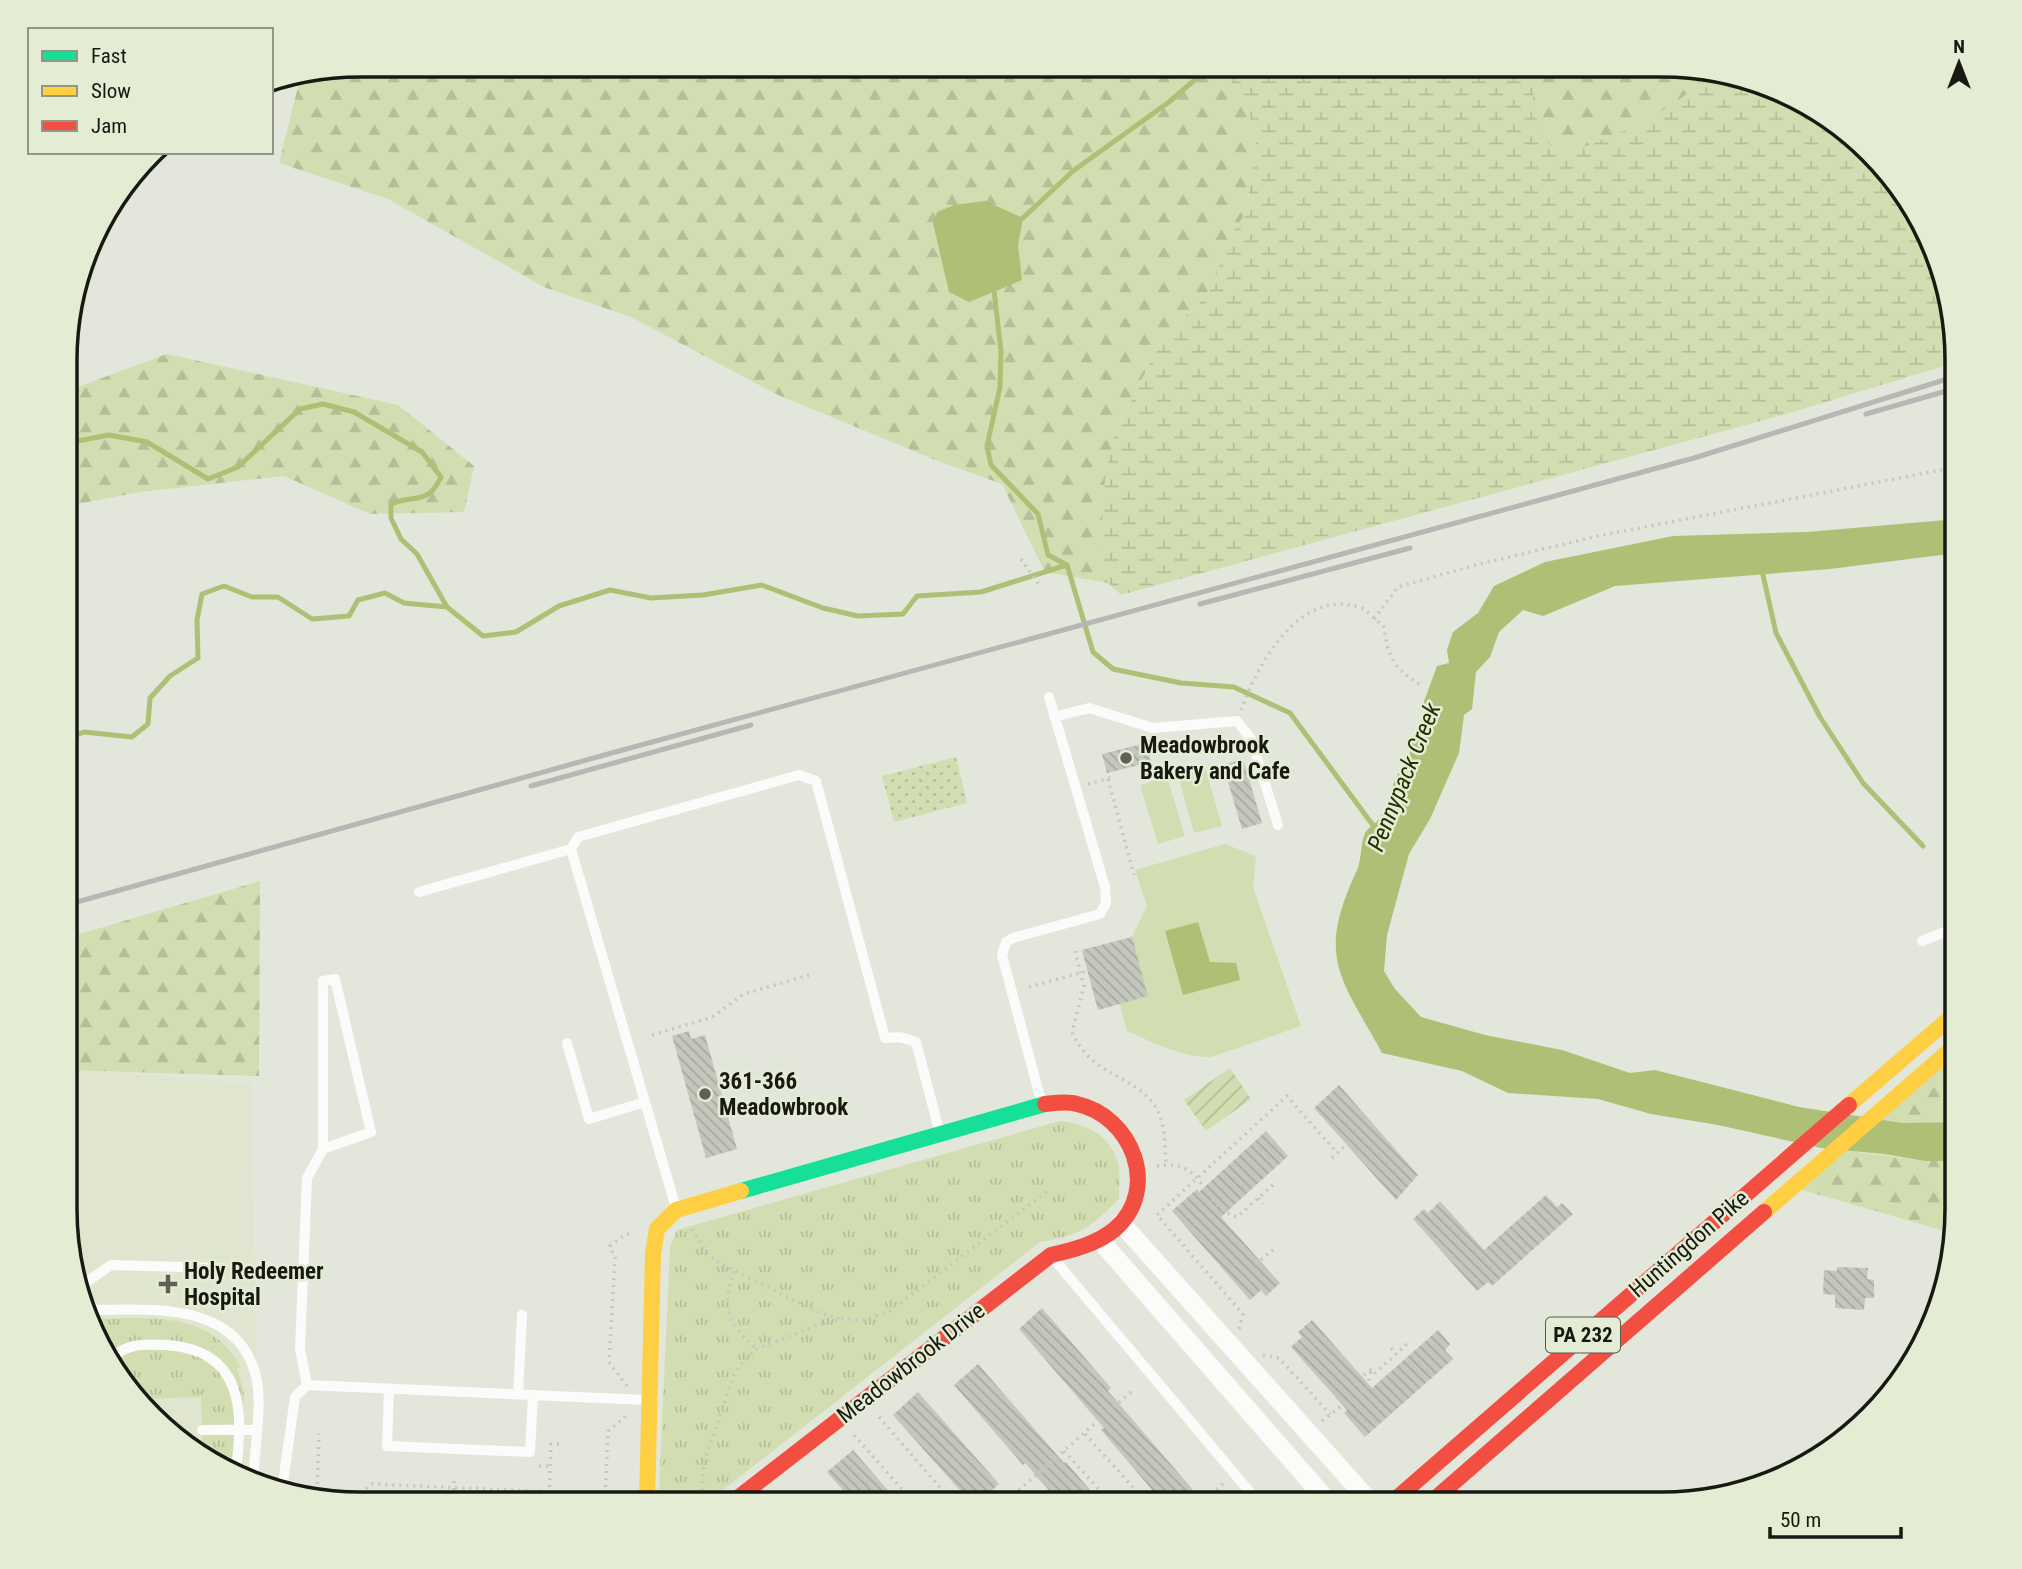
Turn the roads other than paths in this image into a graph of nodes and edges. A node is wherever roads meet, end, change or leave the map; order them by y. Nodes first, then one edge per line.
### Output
1 (1049, 697) dead end
2 (1054, 717) junction
3 (1278, 825) dead end
4 (571, 849) junction
5 (419, 892) dead end
6 (1945, 932) edge
7 (1922, 941) dead end
8 (1945, 1022) edge
9 (567, 1043) dead end
10 (1945, 1054) edge
11 (645, 1102) junction
12 (1042, 1104) junction
13 (940, 1133) junction
14 (323, 1149) junction
15 (676, 1210) junction
16 (1121, 1223) junction
17 (1100, 1240) junction
18 (1051, 1255) junction
19 (220, 1268) dead end
20 (87, 1282) edge
21 (96, 1310) edge
22 (522, 1315) dead end
23 (117, 1353) edge
24 (307, 1385) junction
25 (389, 1389) junction
26 (518, 1394) junction
27 (533, 1395) junction
28 (649, 1401) junction
29 (202, 1430) dead end
30 (239, 1430) junction
31 (255, 1430) junction
32 (237, 1464) edge
33 (253, 1471) edge
34 (283, 1481) edge
35 (646, 1492) edge
36 (745, 1492) edge
37 (1250, 1492) edge
38 (1320, 1492) edge
39 (1361, 1492) edge
40 (1404, 1492) edge
41 (1443, 1492) edge

1 - 2 lane
2 - 3 lane
2 - 12 lane
4 - 5 lane
4 - 11 lane
4 - 13 lane
6 - 7 lane
8 - 40 main road, Huntingdon Pike / PA 232
9 - 11 lane
10 - 41 main road, Huntingdon Pike / PA 232
11 - 15 lane
12 - 13 main road, Meadowbrook Drive
12 - 16 main road, Meadowbrook Drive
13 - 15 main road, Meadowbrook Drive
14 - 14 lane
14 - 24 lane
15 - 28 main road
16 - 17 main road, Meadowbrook Drive
16 - 39 street
17 - 18 main road, Meadowbrook Drive
17 - 38 street
18 - 36 main road, Meadowbrook Drive
18 - 37 lane
19 - 20 lane
21 - 31 lane
22 - 26 lane
23 - 30 lane
24 - 25 lane
24 - 34 lane
25 - 26 lane
25 - 27 lane
26 - 27 lane
27 - 28 lane
28 - 35 main road
29 - 30 lane
30 - 31 lane
30 - 32 lane
31 - 33 lane

